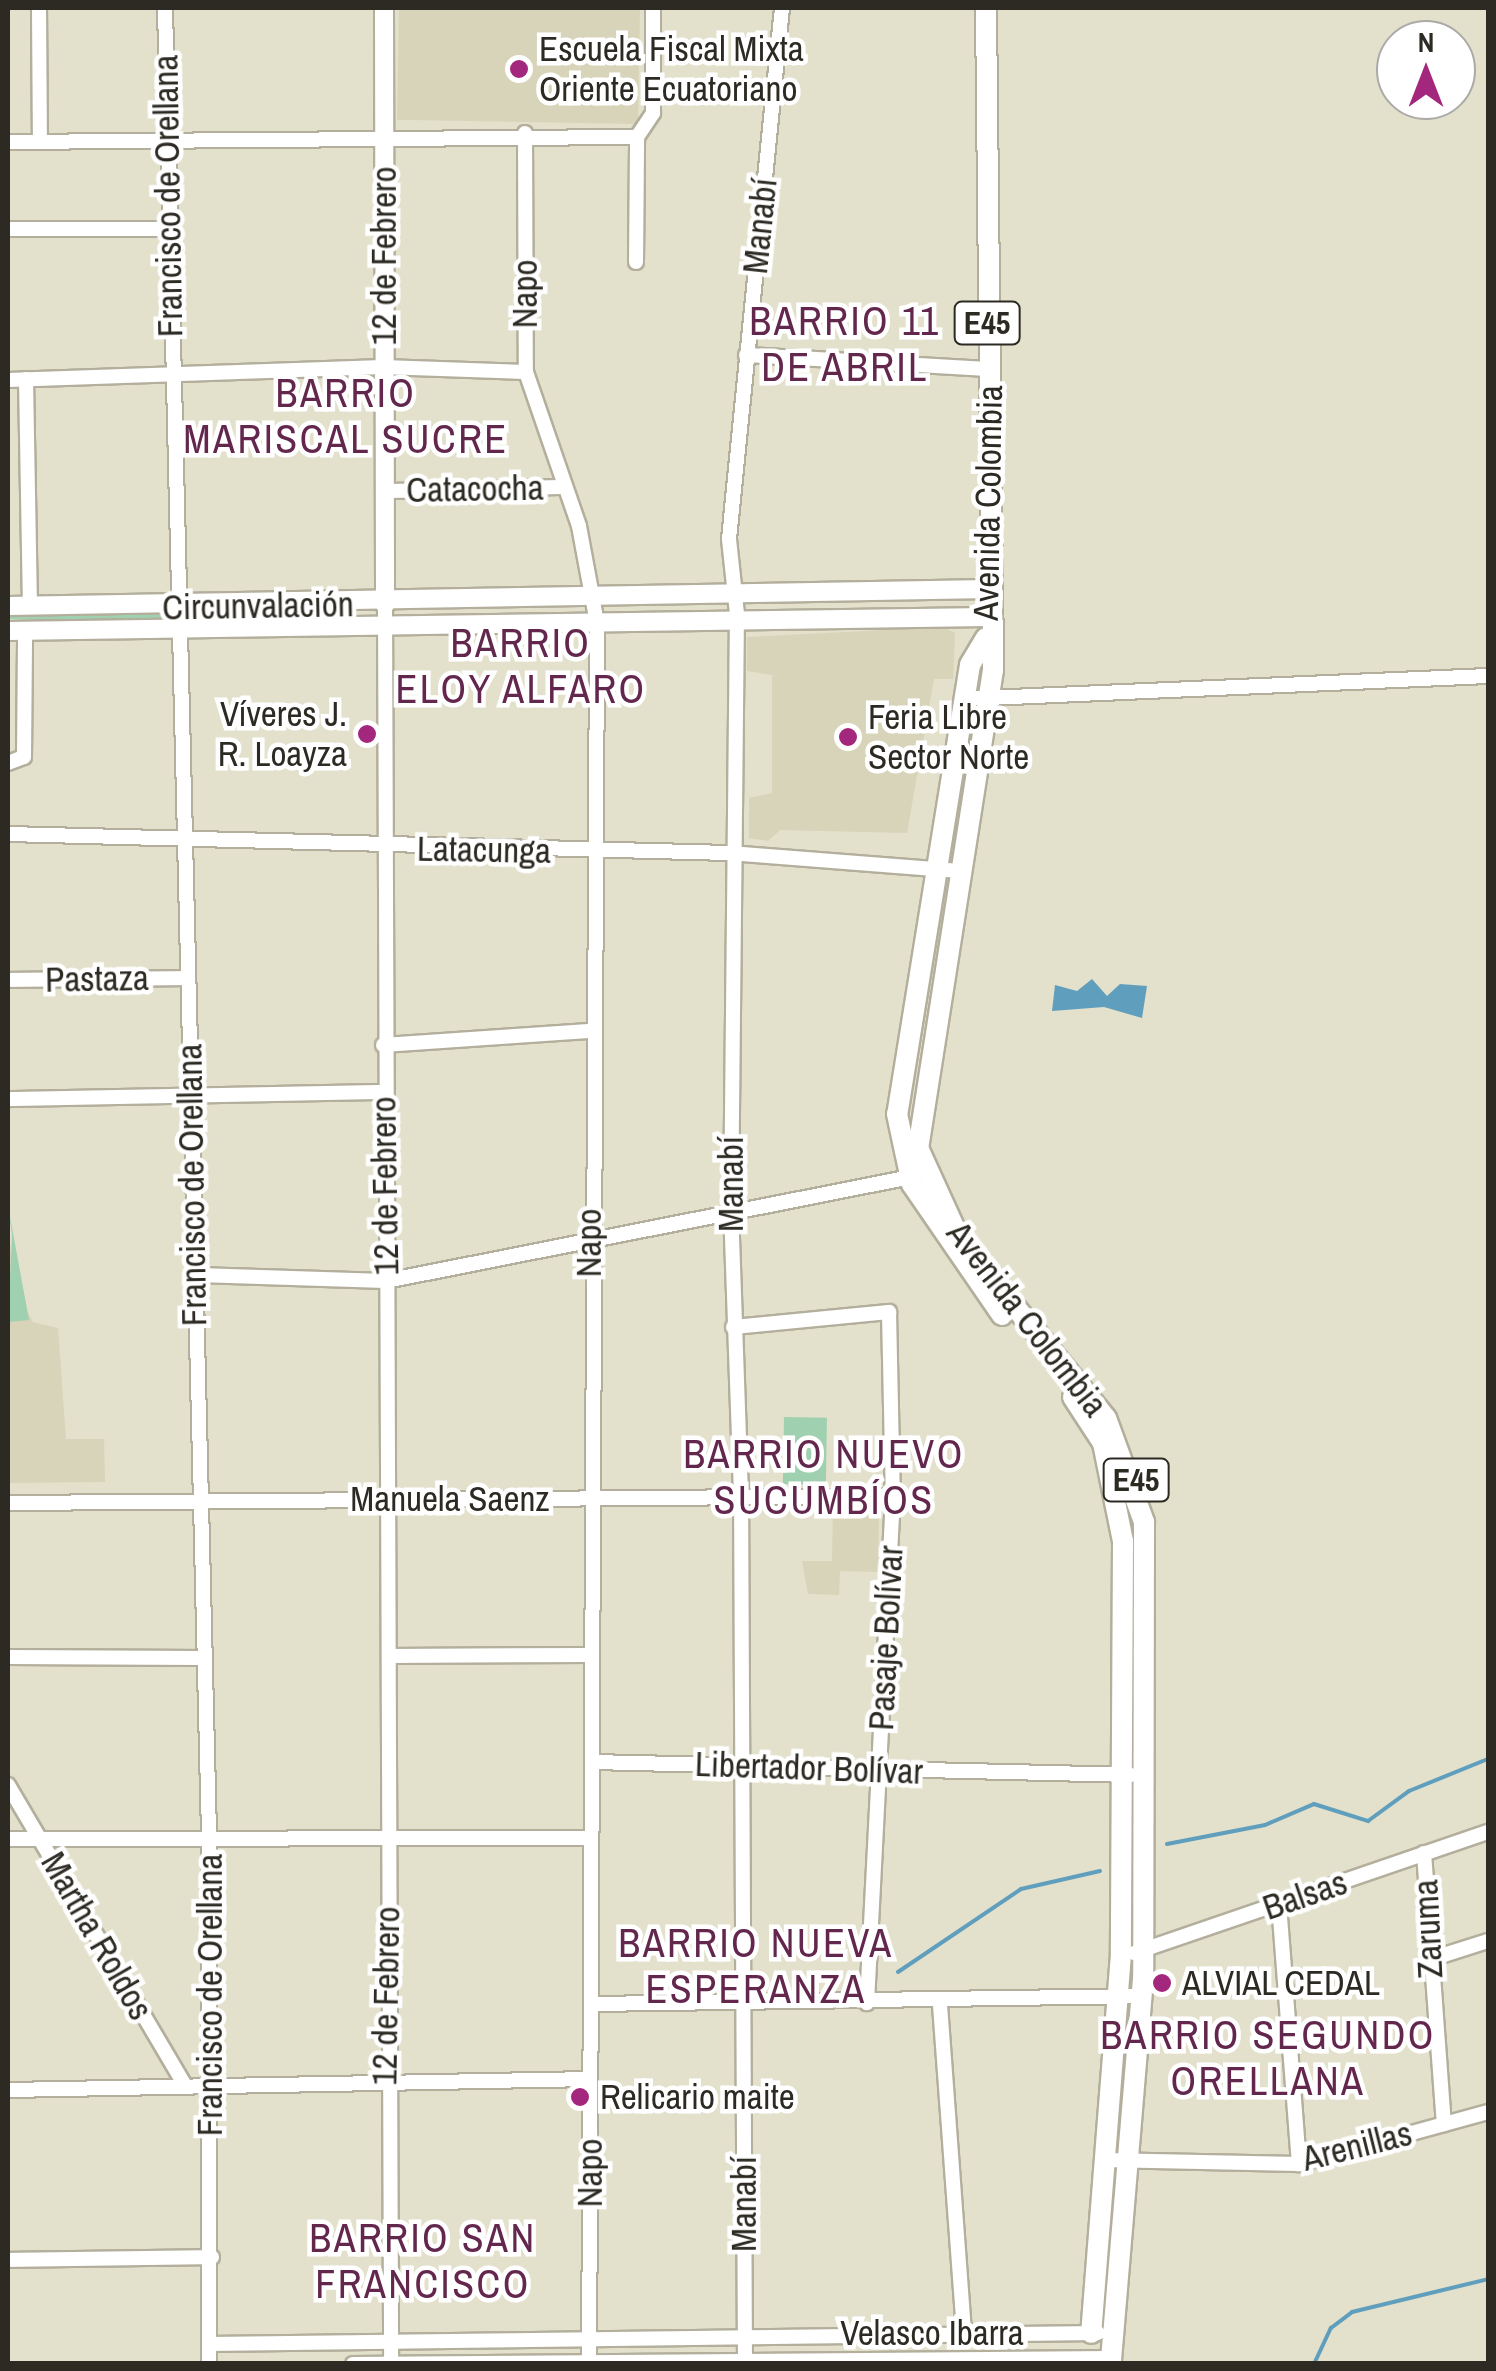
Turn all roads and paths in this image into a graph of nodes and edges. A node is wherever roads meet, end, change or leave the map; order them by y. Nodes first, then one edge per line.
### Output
1 (39, 8) edge
2 (165, 8) edge
3 (384, 8) edge
4 (653, 8) edge
5 (782, 8) edge
6 (986, 8) edge
7 (170, 134) junction
8 (385, 134) junction
9 (524, 134) junction
10 (636, 137) junction
11 (8, 142) edge
12 (40, 142) junction
13 (8, 229) edge
14 (169, 229) junction
15 (636, 262) dead end
16 (746, 355) junction
17 (383, 366) junction
18 (989, 369) junction
19 (526, 372) junction
20 (170, 374) junction
21 (8, 380) edge
22 (26, 380) junction
23 (564, 487) junction
24 (386, 491) junction
25 (989, 589) junction
26 (731, 594) junction
27 (590, 600) junction
28 (385, 605) junction
29 (8, 606) edge
30 (30, 607) junction
31 (177, 607) junction
32 (738, 614) junction
33 (597, 623) junction
34 (986, 627) junction
35 (385, 629) junction
36 (178, 630) junction
37 (16, 631) edge
38 (1488, 676) edge
39 (965, 699) junction
40 (988, 700) junction
41 (8, 762) edge
42 (8, 834) edge
43 (182, 838) junction
44 (384, 848) junction
45 (592, 852) junction
46 (730, 854) junction
47 (949, 869) junction
48 (186, 978) junction
49 (8, 980) edge
50 (589, 1031) junction
51 (384, 1046) junction
52 (384, 1092) junction
53 (192, 1095) junction
54 (8, 1100) edge
55 (918, 1176) junction
56 (731, 1214) junction
57 (589, 1245) junction
58 (197, 1276) junction
59 (386, 1280) junction
60 (734, 1327) junction
61 (742, 1496) junction
62 (893, 1496) junction
63 (386, 1499) junction
64 (590, 1499) junction
65 (194, 1502) junction
66 (8, 1503) edge
67 (591, 1655) junction
68 (389, 1656) junction
69 (8, 1658) edge
70 (201, 1658) junction
71 (592, 1762) junction
72 (743, 1767) junction
73 (880, 1771) junction
74 (1136, 1776) junction
75 (8, 1785) edge
76 (1488, 1832) edge
77 (209, 1833) junction
78 (388, 1834) junction
79 (592, 1838) junction
80 (40, 1839) junction
81 (8, 1840) edge
82 (1424, 1853) junction
83 (1279, 1904) junction
84 (1488, 1941) edge
85 (1144, 1952) junction
86 (1121, 1954) junction
87 (1428, 1960) junction
88 (1142, 1996) junction
89 (1118, 1998) junction
90 (743, 2002) junction
91 (867, 2003) junction
92 (592, 2004) junction
93 (940, 2005) junction
94 (590, 2078) junction
95 (185, 2086) junction
96 (210, 2088) junction
97 (385, 2088) junction
98 (8, 2090) edge
99 (1488, 2112) edge
100 (1444, 2124) junction
101 (1104, 2160) junction
102 (1131, 2161) junction
103 (1299, 2164) junction
104 (212, 2256) junction
105 (8, 2260) edge
106 (964, 2332) junction
107 (1115, 2332) junction
108 (1091, 2334) junction
109 (745, 2335) junction
110 (589, 2337) junction
111 (389, 2339) junction
112 (209, 2344) junction
113 (1111, 2361) edge
114 (589, 2362) edge
115 (745, 2362) edge
116 (391, 2363) edge
117 (209, 2364) edge
118 (354, 2364) edge

1 - 12 street
2 - 7 street, Francisco de Orellana
3 - 8 main road, 12 de Febrero
4 - 10 street
5 - 16 street, Manabí
6 - 18 main road, Avenida Colombia / E45
7 - 8 street
7 - 12 street
7 - 14 street, Francisco de Orellana
8 - 9 street
8 - 17 main road, 12 de Febrero
9 - 10 street
9 - 19 street, Napo
10 - 15 street
11 - 12 street
13 - 14 street
14 - 20 street, Francisco de Orellana
16 - 18 street
16 - 26 street, Manabí
17 - 19 street
17 - 20 street
17 - 24 main road, 12 de Febrero
18 - 25 main road, Avenida Colombia / E45
19 - 23 street, Napo
20 - 22 street
20 - 31 street, Francisco de Orellana
21 - 22 street
22 - 30 street
23 - 24 street, Catacocha
23 - 27 street, Napo
24 - 28 main road, 12 de Febrero
25 - 26 main road, Circunvalación
25 - 34 main road, Avenida Colombia / E45
26 - 27 main road, Circunvalación
26 - 32 street, Manabí
27 - 28 main road, Circunvalación
27 - 33 street, Napo
28 - 31 main road, Circunvalación
28 - 35 street, 12 de Febrero
29 - 30 main road, Circunvalación
30 - 31 main road, Circunvalación
31 - 36 street, Francisco de Orellana
32 - 33 main road, Circunvalación
32 - 34 main road, Circunvalación
32 - 46 street, Manabí
33 - 35 main road, Circunvalación
33 - 45 street, Napo
34 - 39 main road, Avenida Colombia / E45
34 - 40 main road, Avenida Colombia / E45
35 - 36 main road, Circunvalación
35 - 44 street, 12 de Febrero
36 - 37 main road, Circunvalación
36 - 43 street, Francisco de Orellana
37 - 41 street
38 - 40 street
39 - 40 street
39 - 47 main road, Avenida Colombia / E45
40 - 47 main road, Avenida Colombia / E45
42 - 43 street, Latacunga
43 - 44 street, Latacunga
43 - 48 street, Francisco de Orellana
44 - 45 street, Latacunga
44 - 51 street, 12 de Febrero
45 - 46 street, Latacunga
45 - 50 street, Napo
46 - 47 street, Latacunga
46 - 56 street, Manabí
47 - 55 main road, Avenida Colombia / E45
48 - 49 street, Pastaza
48 - 53 street, Francisco de Orellana
50 - 51 street
50 - 57 street, Napo
51 - 52 street, 12 de Febrero
52 - 53 street
52 - 59 street, 12 de Febrero
53 - 54 street
53 - 58 street, Francisco de Orellana
55 - 56 street
55 - 74 main road, Avenida Colombia / E45
56 - 57 street
56 - 60 street, Manabí
57 - 59 street
57 - 64 street, Napo
58 - 59 street
58 - 65 street, Francisco de Orellana
59 - 63 street, 12 de Febrero
60 - 61 street, Manabí
60 - 62 street, Pasaje Bolívar
61 - 62 street, Manuela Saenz
61 - 64 street, Manuela Saenz
61 - 72 street, Manabí
62 - 73 street, Pasaje Bolívar
63 - 64 street, Manuela Saenz
63 - 65 street, Manuela Saenz
63 - 68 street, 12 de Febrero
64 - 67 street, Napo
65 - 66 street, Manuela Saenz
65 - 70 street, Francisco de Orellana
67 - 68 street
67 - 71 street, Napo
68 - 78 street, 12 de Febrero
69 - 70 street
70 - 77 street, Francisco de Orellana
71 - 72 street, Libertador Bolívar
71 - 79 street, Napo
72 - 73 street, Libertador Bolívar
72 - 90 street, Manabí
73 - 74 street, Libertador Bolívar
73 - 91 street, Pasaje Bolívar
74 - 85 main road, Avenida Colombia / E45
74 - 86 main road, Avenida Colombia / E45
75 - 80 street, Martha Roldos
76 - 82 street, Balsas
77 - 78 street
77 - 80 street
77 - 96 street, Francisco de Orellana
78 - 79 street
78 - 97 street, 12 de Febrero
79 - 92 street, Napo
80 - 81 street
80 - 95 street, Martha Roldos
82 - 83 street, Balsas
82 - 87 street, Zaruma
83 - 85 street, Balsas
83 - 103 street
84 - 87 street
85 - 86 street, Balsas
85 - 88 main road, Avenida Colombia / E45
86 - 89 main road, Avenida Colombia / E45
87 - 100 street, Zaruma
88 - 89 street
88 - 102 main road, Avenida Colombia / E45
89 - 93 street
89 - 101 main road, Avenida Colombia / E45
90 - 91 street
90 - 92 street
90 - 109 street, Manabí
91 - 93 street
92 - 94 street, Napo
93 - 106 street
94 - 97 street
94 - 110 street, Napo
95 - 96 street
95 - 98 street
96 - 97 street
96 - 104 street, Francisco de Orellana
97 - 111 street, 12 de Febrero
99 - 100 street, Arenillas
100 - 103 street, Arenillas
101 - 102 street, Arenillas
101 - 108 main road, Avenida Colombia / E45
102 - 103 street, Arenillas
102 - 107 main road, Avenida Colombia / E45
104 - 105 street
104 - 112 street, Francisco de Orellana
106 - 108 street, Velasco Ibarra
106 - 109 street, Velasco Ibarra
107 - 108 street, Velasco Ibarra
107 - 113 main road, Avenida Colombia / E45
109 - 110 street, Velasco Ibarra
109 - 115 street, Manabí
110 - 111 street, Velasco Ibarra
110 - 114 street, Napo
111 - 112 street, Velasco Ibarra
111 - 116 street, 12 de Febrero
112 - 117 street, Francisco de Orellana
113 - 115 street, Velasco Ibarra
114 - 115 street, Velasco Ibarra
114 - 116 street, Velasco Ibarra
116 - 118 street, Velasco Ibarra

